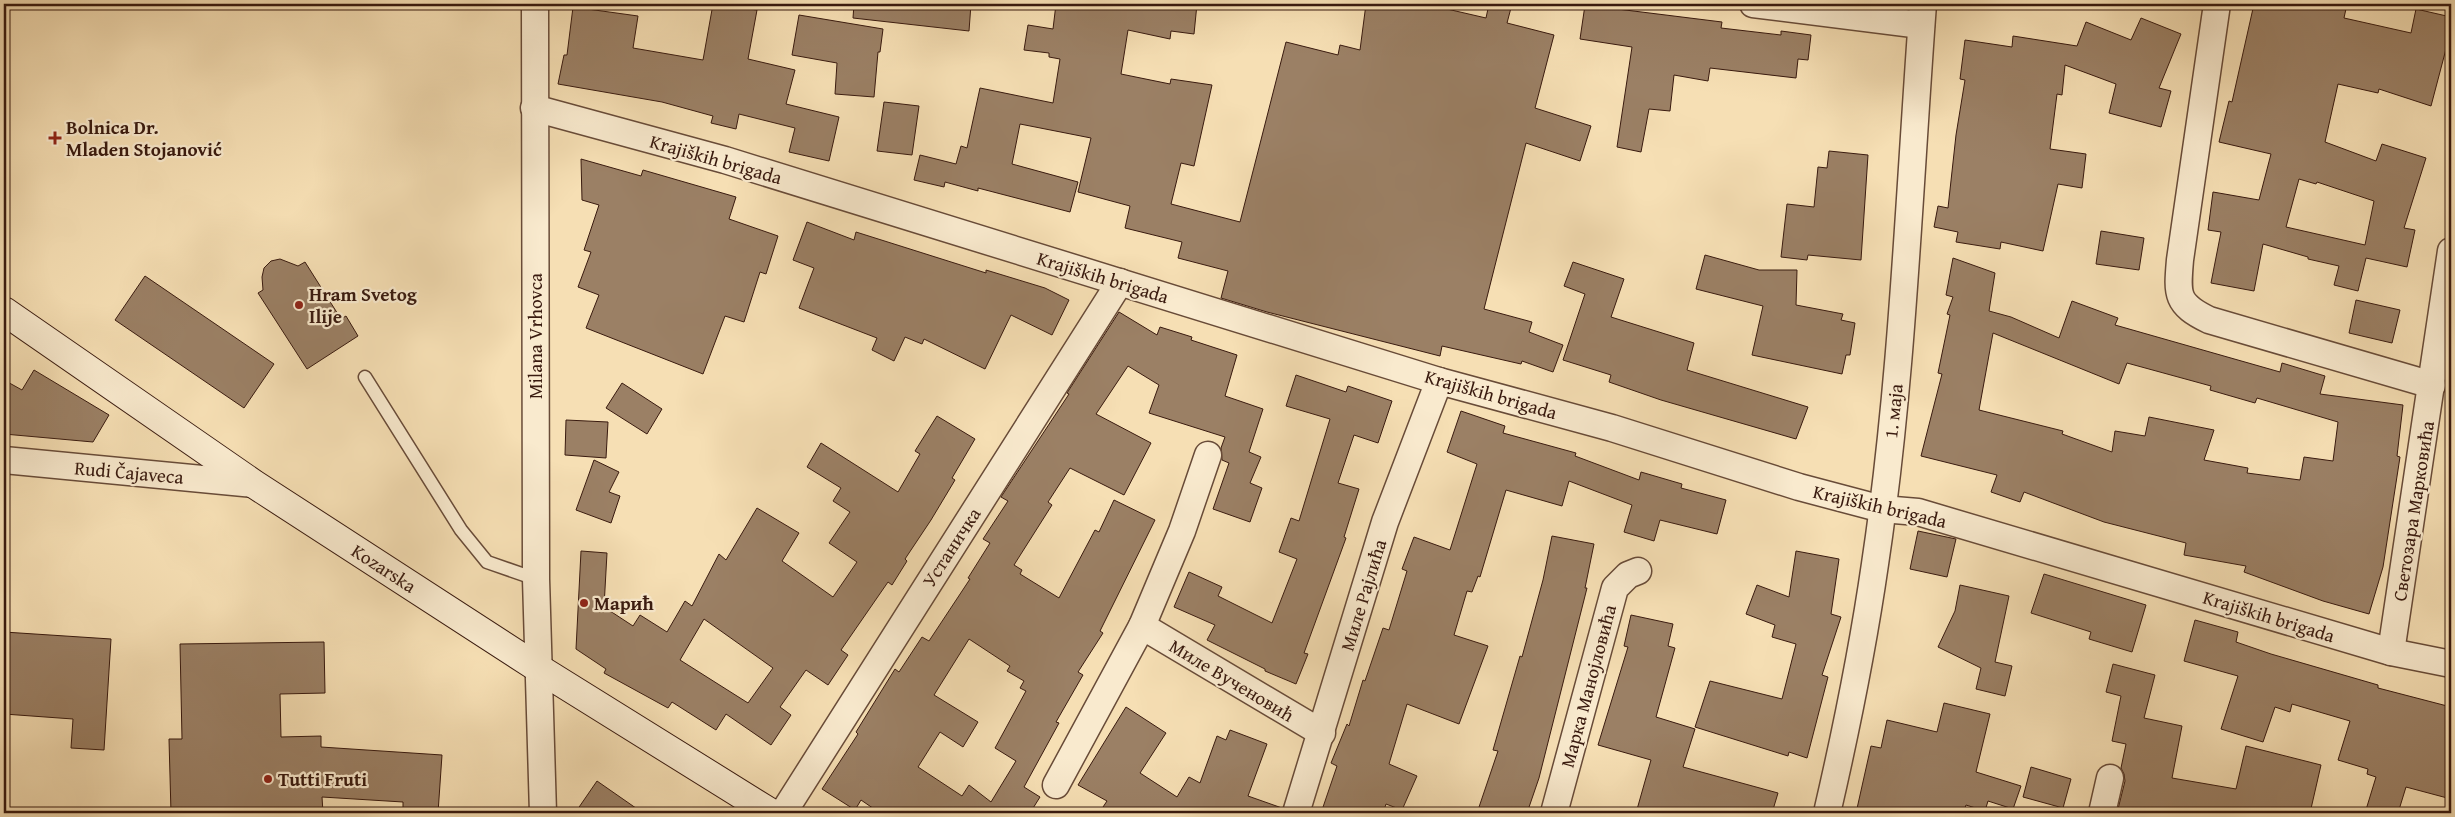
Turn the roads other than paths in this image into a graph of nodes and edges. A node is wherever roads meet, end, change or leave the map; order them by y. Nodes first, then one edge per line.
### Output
1 (535, 4) edge
2 (1752, 4) edge
3 (2217, 4) edge
4 (1922, 14) edge
5 (534, 108) junction
6 (2451, 252) edge
7 (1120, 282) junction
8 (4, 311) edge
9 (366, 377) dead end
10 (1439, 380) junction
11 (2432, 384) junction
12 (1208, 454) dead end
13 (4, 460) edge
14 (254, 484) junction
15 (1882, 509) junction
16 (1638, 571) dead end
17 (536, 579) junction
18 (1142, 626) junction
19 (2392, 652) junction
20 (2451, 664) edge
21 (538, 668) junction
22 (1322, 733) junction
23 (2110, 778) dead end
24 (1056, 785) dead end
25 (543, 813) edge
26 (770, 813) edge
27 (784, 813) edge
28 (1296, 813) edge
29 (1554, 813) edge
30 (1827, 813) edge
31 (2102, 813) edge

1 - 5 street, Milana Vrhovca
2 - 4 street
3 - 11 street
4 - 15 street, 1. маја
5 - 7 street, Krajiških brigada
5 - 17 street, Milana Vrhovca
6 - 11 street, Светозара Марковића
7 - 10 street, Krajiških brigada
7 - 27 street, Устаничка
8 - 14 street, Kozarska
9 - 17 lane
10 - 15 street, Krajiških brigada
10 - 22 street, Миле Рајлића
11 - 19 street, Светозара Марковића
12 - 18 street
13 - 14 street, Rudi Čajaveca
14 - 21 street, Kozarska
15 - 19 street, Krajiških brigada
15 - 30 street, 1. маја
16 - 29 street, Марка Манојловића
17 - 21 street, Milana Vrhovca
18 - 22 street, Миле Вученовић
18 - 24 street
19 - 20 street, Krajiških brigada
21 - 25 street, Milana Vrhovca
21 - 26 street, Kozarska
22 - 28 street, Миле Рајлића
23 - 31 street

